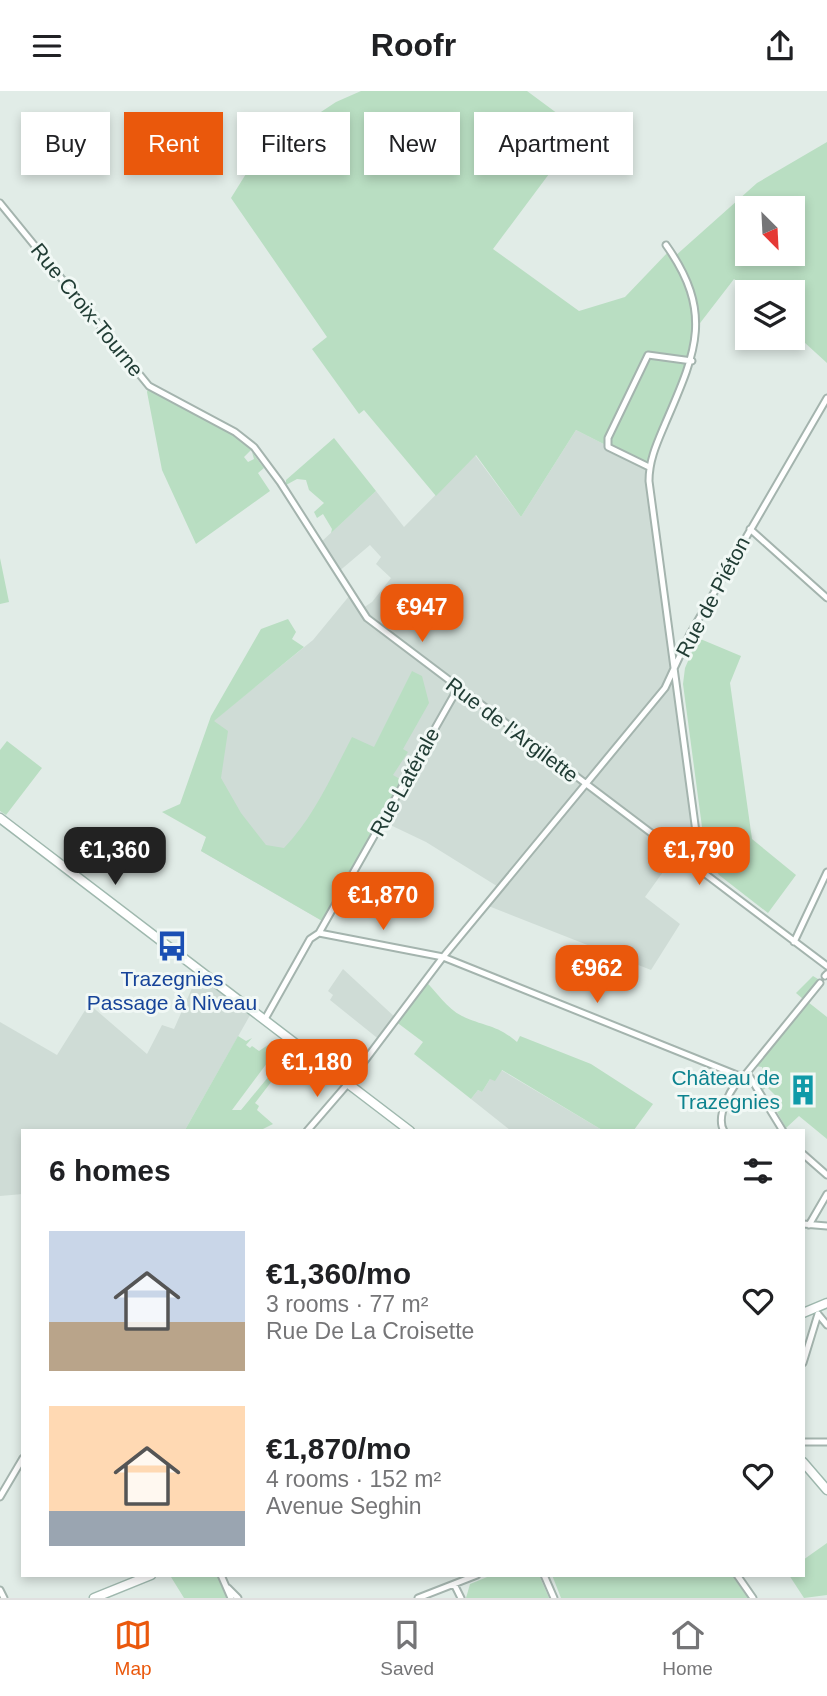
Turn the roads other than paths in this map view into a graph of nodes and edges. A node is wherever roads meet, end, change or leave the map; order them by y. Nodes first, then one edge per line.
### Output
1 (0, 203) edge
2 (666, 245) dead end
3 (692, 361) junction
4 (827, 398) edge
5 (649, 467) junction
6 (280, 482) joint
7 (750, 529) junction
8 (827, 598) edge
9 (674, 671) junction
10 (458, 688) junction
11 (586, 786) junction
12 (0, 818) edge
13 (827, 871) edge
14 (706, 875) junction
15 (319, 933) junction
16 (794, 942) junction
17 (443, 957) junction
18 (827, 966) edge
19 (820, 983) dead end
20 (265, 1019) junction
21 (745, 1075) junction
22 (348, 1084) junction
23 (309, 1129) edge
24 (407, 1129) edge
25 (724, 1129) edge
26 (782, 1129) edge
27 (805, 1156) edge
28 (827, 1175) edge
29 (827, 1194) edge
30 (806, 1224) edge
31 (827, 1226) edge
32 (827, 1303) edge
33 (816, 1311) junction
34 (805, 1313) edge
35 (827, 1325) edge
36 (805, 1355) edge
37 (805, 1442) edge
38 (827, 1442) edge
39 (21, 1461) edge
40 (805, 1464) edge
41 (827, 1490) edge
42 (0, 1496) edge
43 (146, 1577) edge
44 (222, 1577) edge
45 (472, 1577) edge
46 (545, 1577) edge
47 (738, 1577) edge
48 (454, 1584) junction
49 (227, 1587) junction
50 (0, 1590) edge
51 (4, 1598) edge
52 (94, 1598) edge
53 (231, 1598) edge
54 (238, 1598) edge
55 (418, 1598) edge
56 (461, 1598) edge
57 (554, 1598) edge
58 (753, 1598) edge

1 - 6 street, Rue Croix-Tourne
2 - 3 street
3 - 5 street
3 - 5 street
4 - 7 street, Rue de Piéton
5 - 9 street
6 - 10 street, Rue de l'Argilette
7 - 8 street
7 - 9 street, Rue de Piéton
9 - 11 street, Rue de Piéton
9 - 14 street
10 - 11 street, Rue de l'Argilette
10 - 15 street, Rue Latérale
11 - 14 street, Rue de l'Argilette
11 - 17 street, Rue de Piéton
12 - 20 main road
13 - 16 street
14 - 16 street, Rue de l'Argilette
15 - 17 street
15 - 20 street, Rue Latérale
16 - 18 street, Rue de l'Argilette
17 - 21 street
17 - 22 street, Rue de Piéton
19 - 21 street
20 - 22 main road
21 - 25 street
21 - 26 street
22 - 23 street, Rue de Piéton
22 - 24 main road
27 - 28 street
29 - 30 street
30 - 31 street
32 - 33 main road
33 - 34 main road
33 - 35 street
33 - 36 street
37 - 38 street
39 - 42 street
40 - 41 main road
43 - 52 main road
44 - 49 street
45 - 48 street
46 - 57 street
47 - 58 street
48 - 55 street
48 - 56 street
49 - 53 street
49 - 54 street
50 - 51 street

